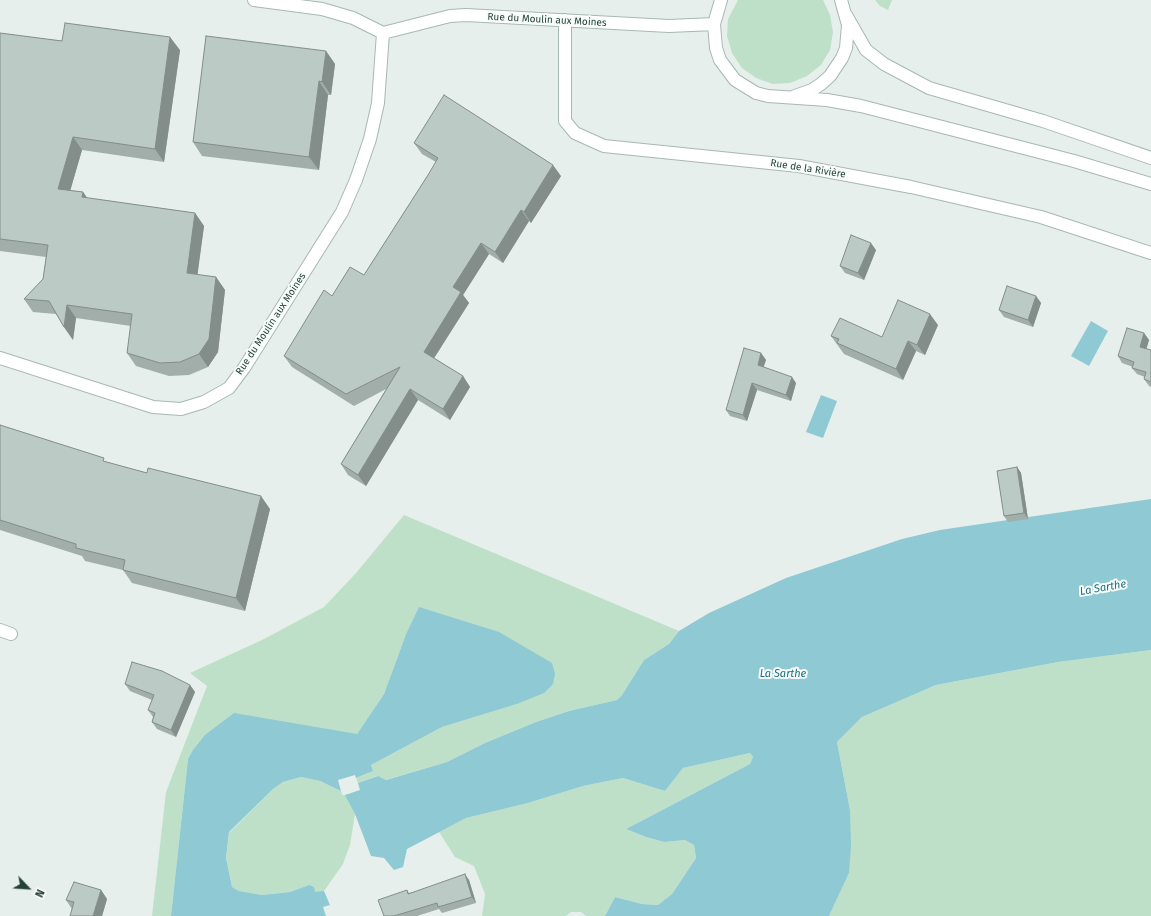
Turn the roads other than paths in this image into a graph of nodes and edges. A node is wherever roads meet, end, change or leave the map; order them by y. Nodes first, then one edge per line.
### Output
1 (254, 0) edge
2 (721, 0) edge
3 (841, 0) edge
4 (846, 15) junction
5 (565, 20) junction
6 (714, 24) junction
7 (383, 33) junction
8 (780, 98) junction
9 (1151, 158) edge
10 (1151, 184) edge
11 (1151, 253) edge
12 (0, 358) edge

1 - 7 street
2 - 6 street
3 - 4 street
4 - 8 street
4 - 9 street
5 - 6 street, Rue du Moulin aux Moines
5 - 7 street, Rue du Moulin aux Moines
5 - 11 street, Rue de la Rivière
6 - 8 street
7 - 12 street, Rue du Moulin aux Moines
8 - 10 street

